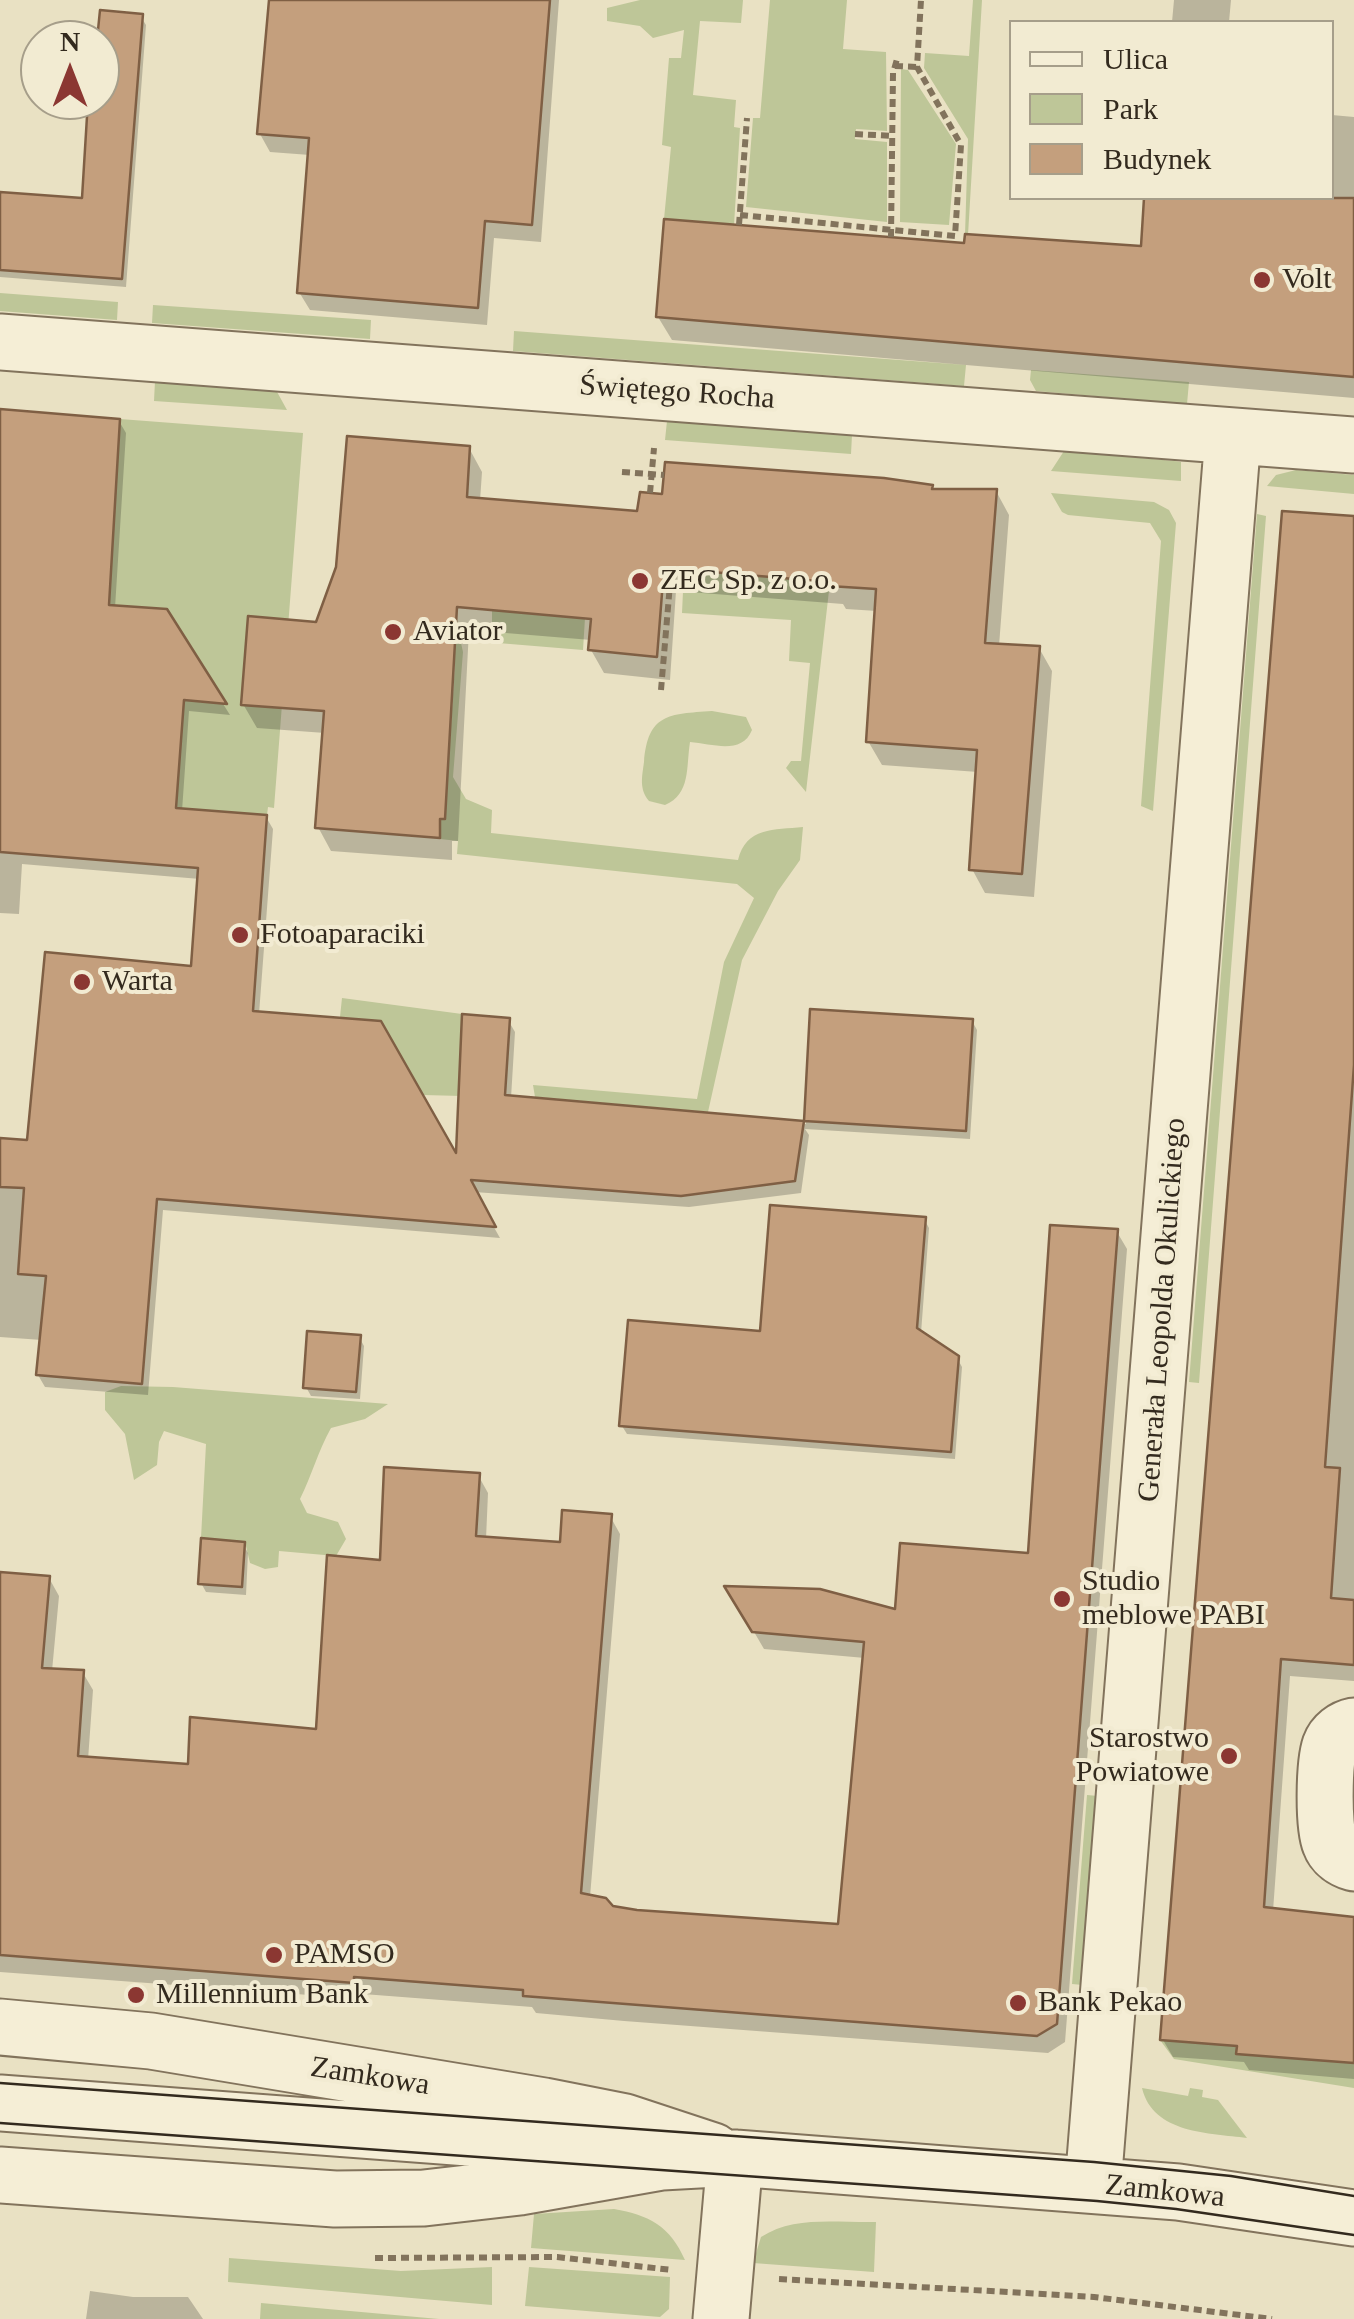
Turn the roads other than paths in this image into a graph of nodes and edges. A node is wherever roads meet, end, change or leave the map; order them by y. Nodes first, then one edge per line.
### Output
1 (0, 342) edge
2 (1233, 436) junction
3 (1354, 446) edge
4 (1354, 1726) edge
5 (1354, 1863) edge
6 (0, 2026) edge
7 (0, 2103) edge
8 (735, 2158) junction
9 (0, 2175) edge
10 (1093, 2185) junction
11 (1354, 2218) edge
12 (723, 2298) edge

1 - 2 street, Świętego Rocha
2 - 3 street, Świętego Rocha
2 - 10 street, Generała Leopolda Okulickiego
4 - 5 street
6 - 8 street, Zamkowa
7 - 8 street
8 - 9 street, Zamkowa
8 - 10 street, Zamkowa
8 - 12 street
10 - 11 street, Zamkowa

